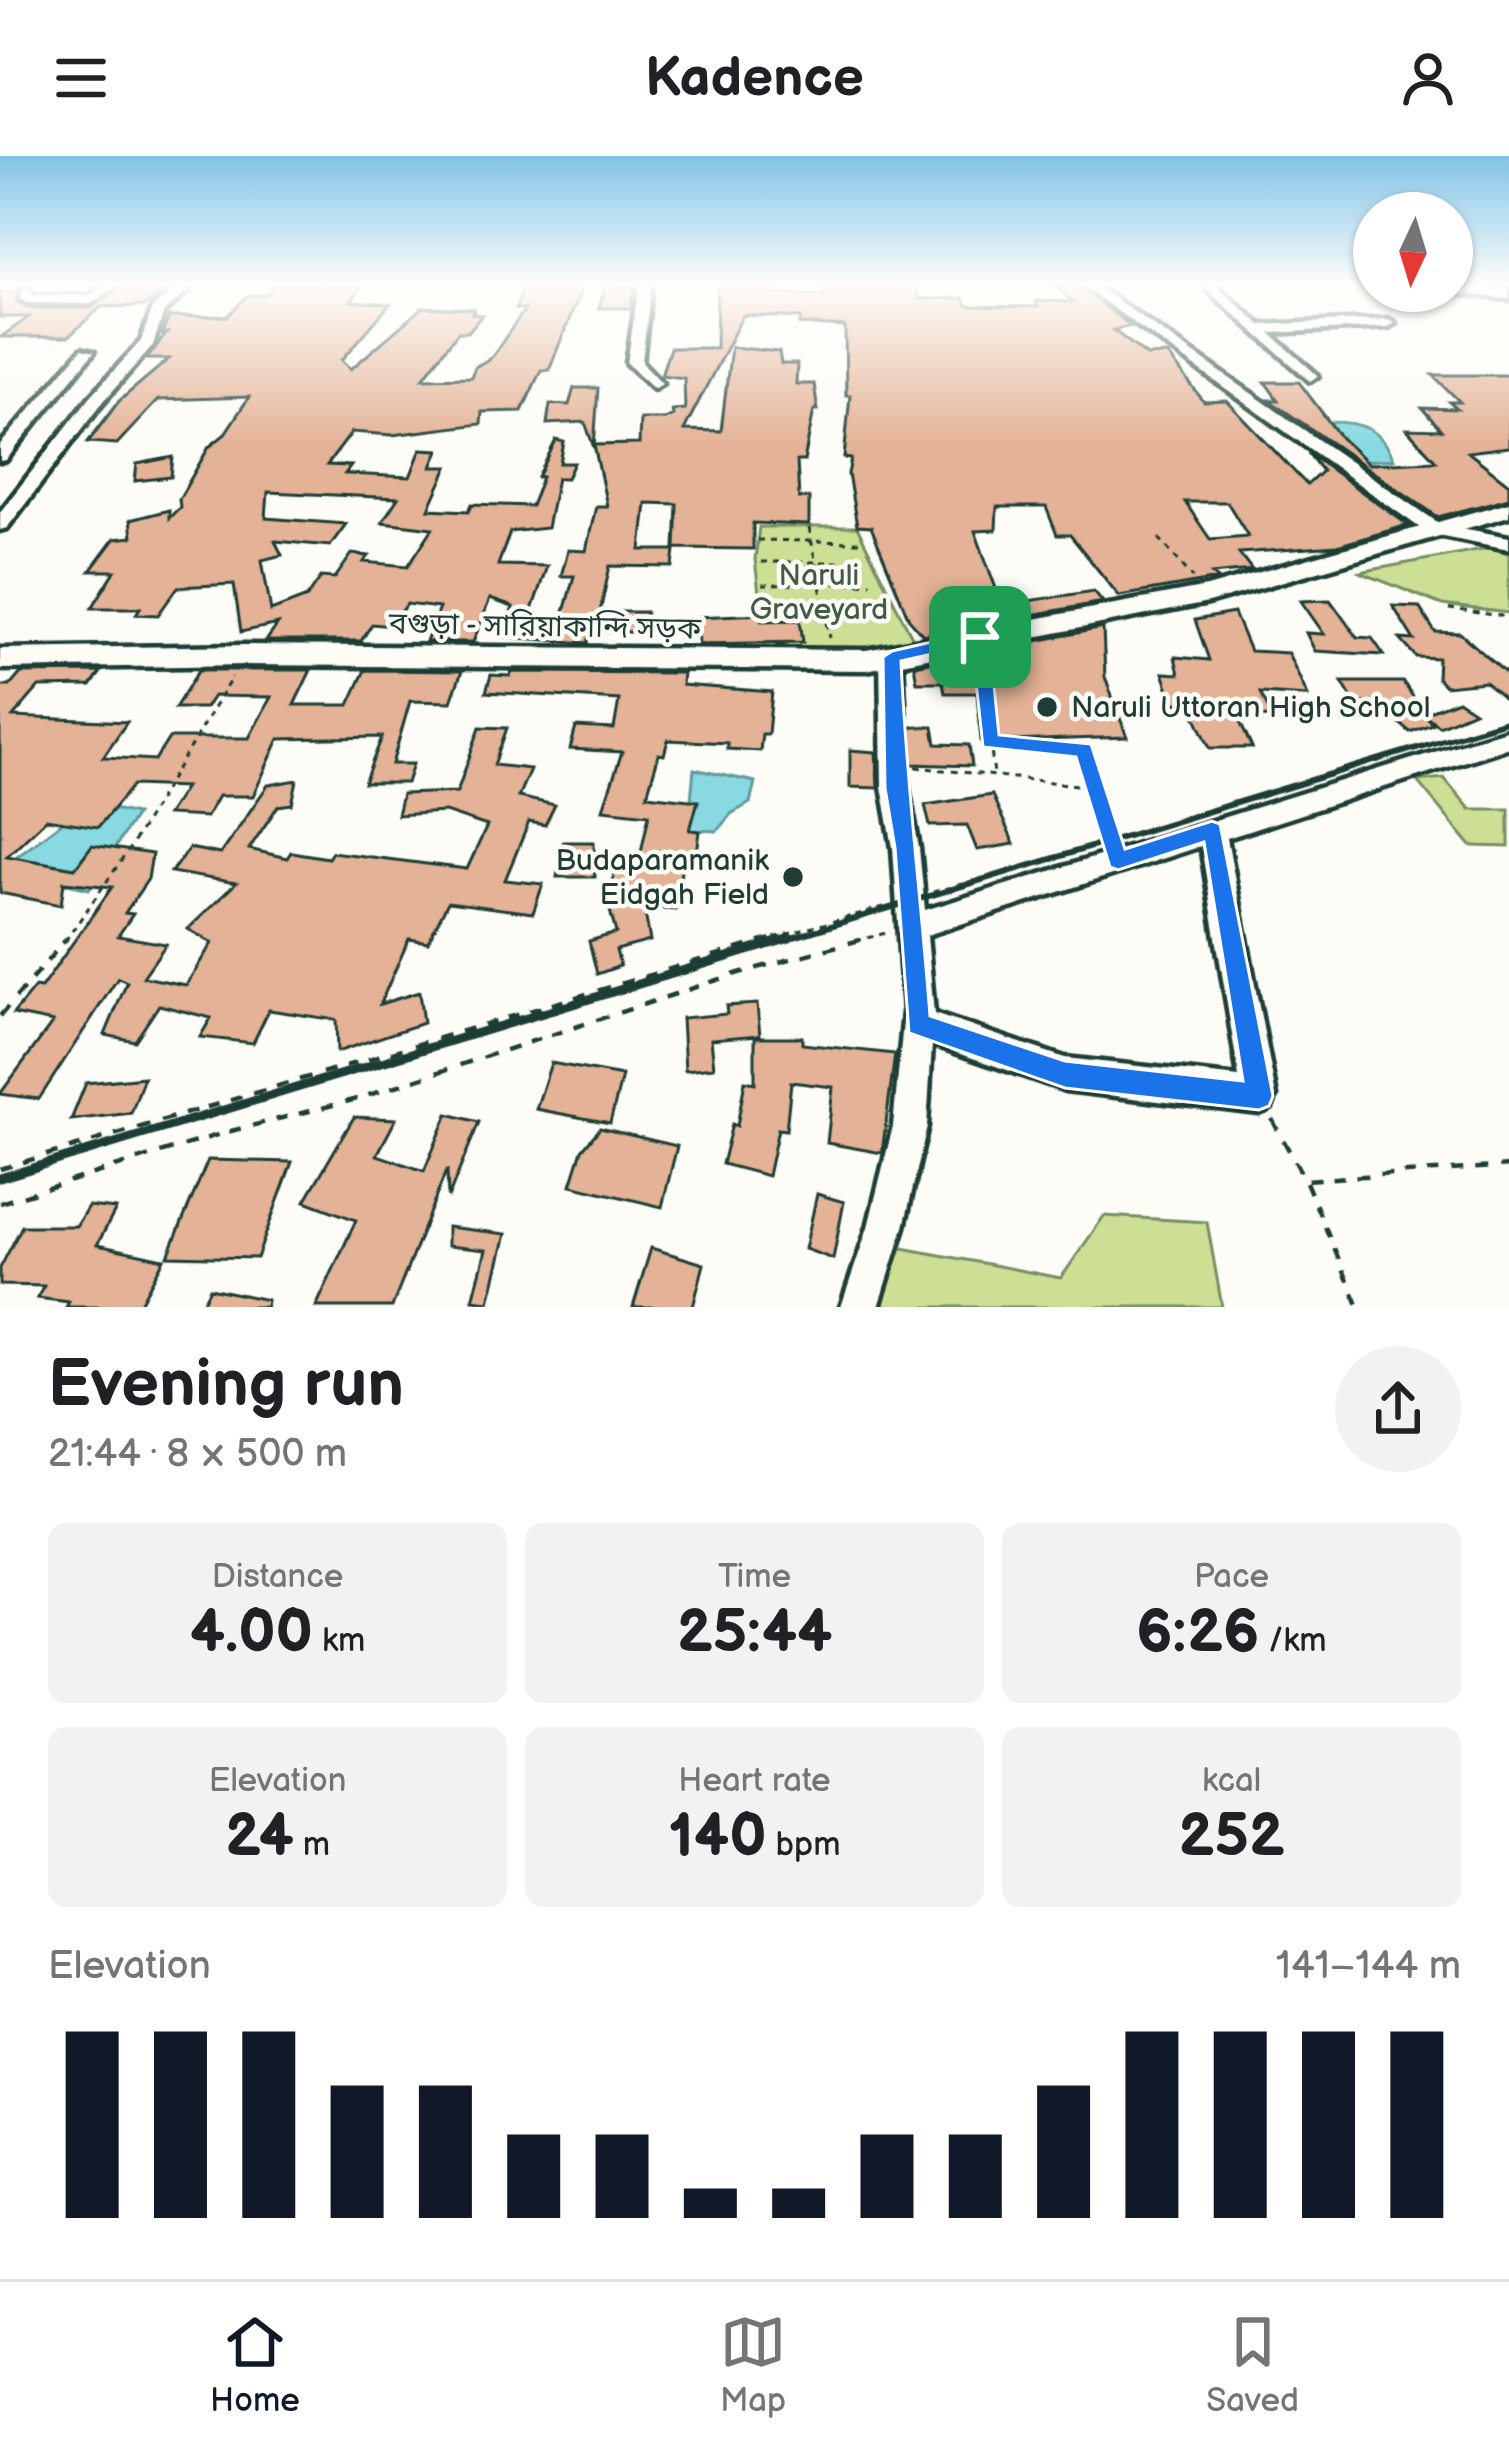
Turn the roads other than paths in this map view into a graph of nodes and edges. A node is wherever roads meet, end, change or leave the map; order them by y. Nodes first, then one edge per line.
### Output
1 (149, 339) edge
2 (637, 339) edge
3 (1163, 339) edge
4 (1269, 339) edge
5 (87, 352) dead end
6 (1310, 376) dead end
7 (654, 383) dead end
8 (0, 455) edge
9 (1509, 509) edge
10 (0, 524) edge
11 (1434, 530) junction
12 (1508, 544) edge
13 (892, 657) junction
14 (0, 659) edge
15 (1509, 738) edge
16 (1212, 830) junction
17 (910, 913) junction
18 (918, 1024) junction
19 (860, 1307) edge

1 - 10 street
2 - 7 street
3 - 11 street
4 - 6 street
5 - 8 street
9 - 11 main road, বগুড়া - সারিয়াকান্দি সড়ক
11 - 12 street
11 - 13 main road, বগুড়া - সারিয়াকান্দি সড়ক
13 - 14 main road, বগুড়া - সারিয়াকান্দি সড়ক
13 - 17 street
15 - 16 street
16 - 17 street
16 - 18 street
17 - 18 street
18 - 19 street

